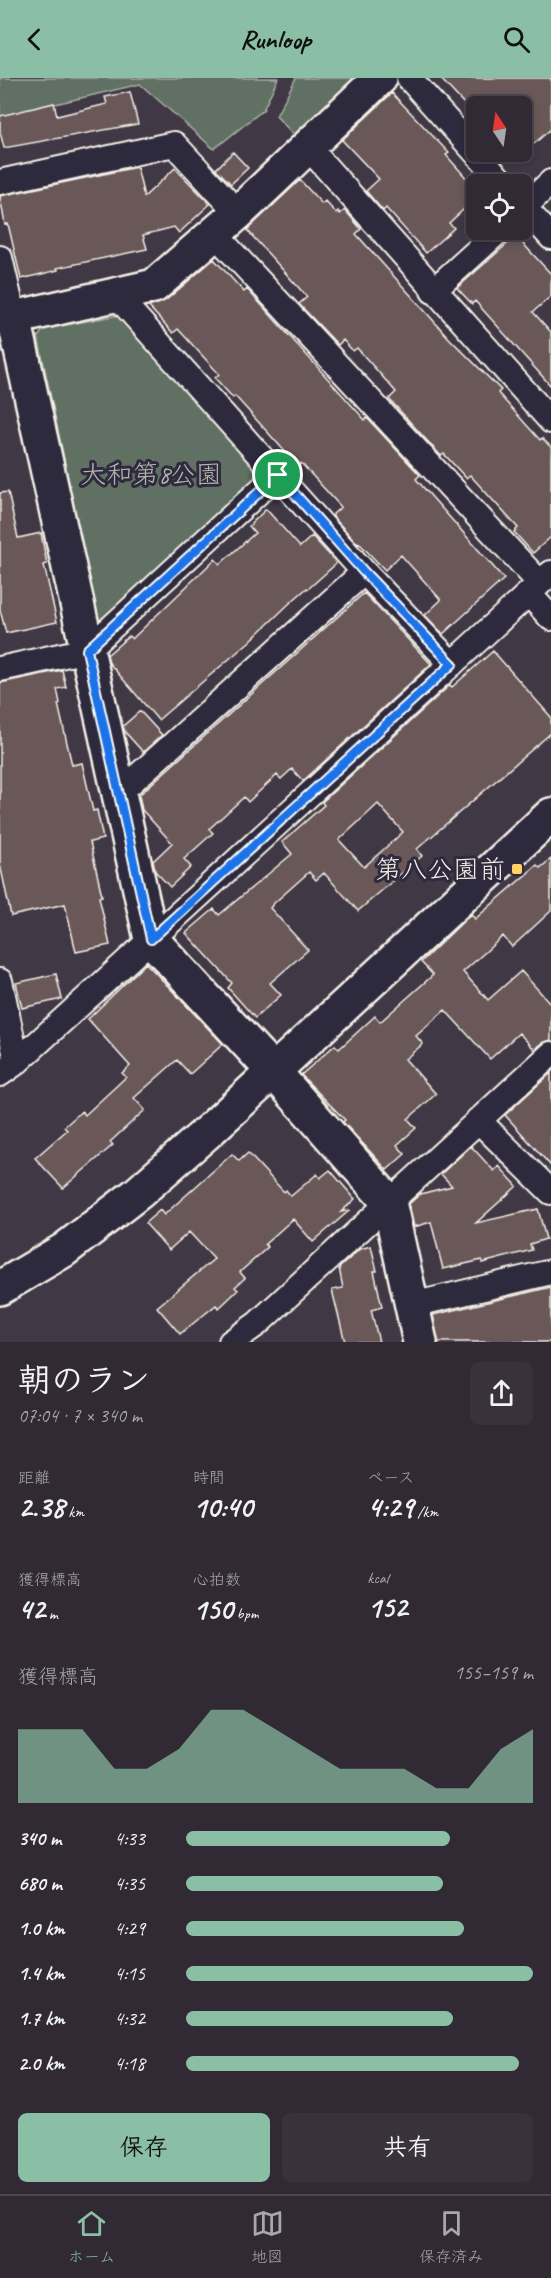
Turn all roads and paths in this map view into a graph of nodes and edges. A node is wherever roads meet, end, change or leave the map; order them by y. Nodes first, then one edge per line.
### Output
1 (380, 78) edge
2 (410, 78) edge
3 (308, 147) junction
4 (495, 174) edge
5 (0, 182) edge
6 (551, 182) edge
7 (532, 200) edge
8 (532, 217) edge
9 (226, 224) junction
10 (551, 237) edge
11 (489, 240) edge
12 (0, 258) edge
13 (433, 291) junction
14 (116, 295) junction
15 (7, 320) edge
16 (551, 421) edge
17 (278, 475) junction
18 (364, 572) junction
19 (540, 583) edge
20 (551, 618) edge
21 (87, 650) junction
22 (452, 664) junction
23 (0, 669) edge
24 (119, 794) junction
25 (551, 815) edge
26 (151, 939) junction
27 (0, 981) edge
28 (551, 1054) edge
29 (8, 1068) edge
30 (274, 1072) junction
31 (478, 1120) junction
32 (551, 1192) edge
33 (389, 1202) junction
34 (551, 1272) edge
35 (0, 1288) edge
36 (412, 1305) junction
37 (259, 1333) edge
38 (231, 1342) edge
39 (420, 1342) edge

1 - 3 street
2 - 4 street
3 - 9 street
3 - 13 street
5 - 9 street
6 - 7 street
8 - 10 street
9 - 14 street
9 - 19 street
11 - 13 street
12 - 15 street
13 - 16 street
14 - 15 street
14 - 17 street
15 - 21 street
17 - 18 street
17 - 21 street
18 - 22 street
18 - 24 street
19 - 20 street
19 - 22 street
21 - 23 street
21 - 24 street
22 - 26 street
24 - 26 street
25 - 30 street
26 - 29 street
26 - 30 street
27 - 29 street
28 - 31 street
30 - 33 street
30 - 35 street
31 - 32 street
31 - 33 street
33 - 36 street
33 - 37 street
34 - 36 street
36 - 39 street
37 - 38 street

